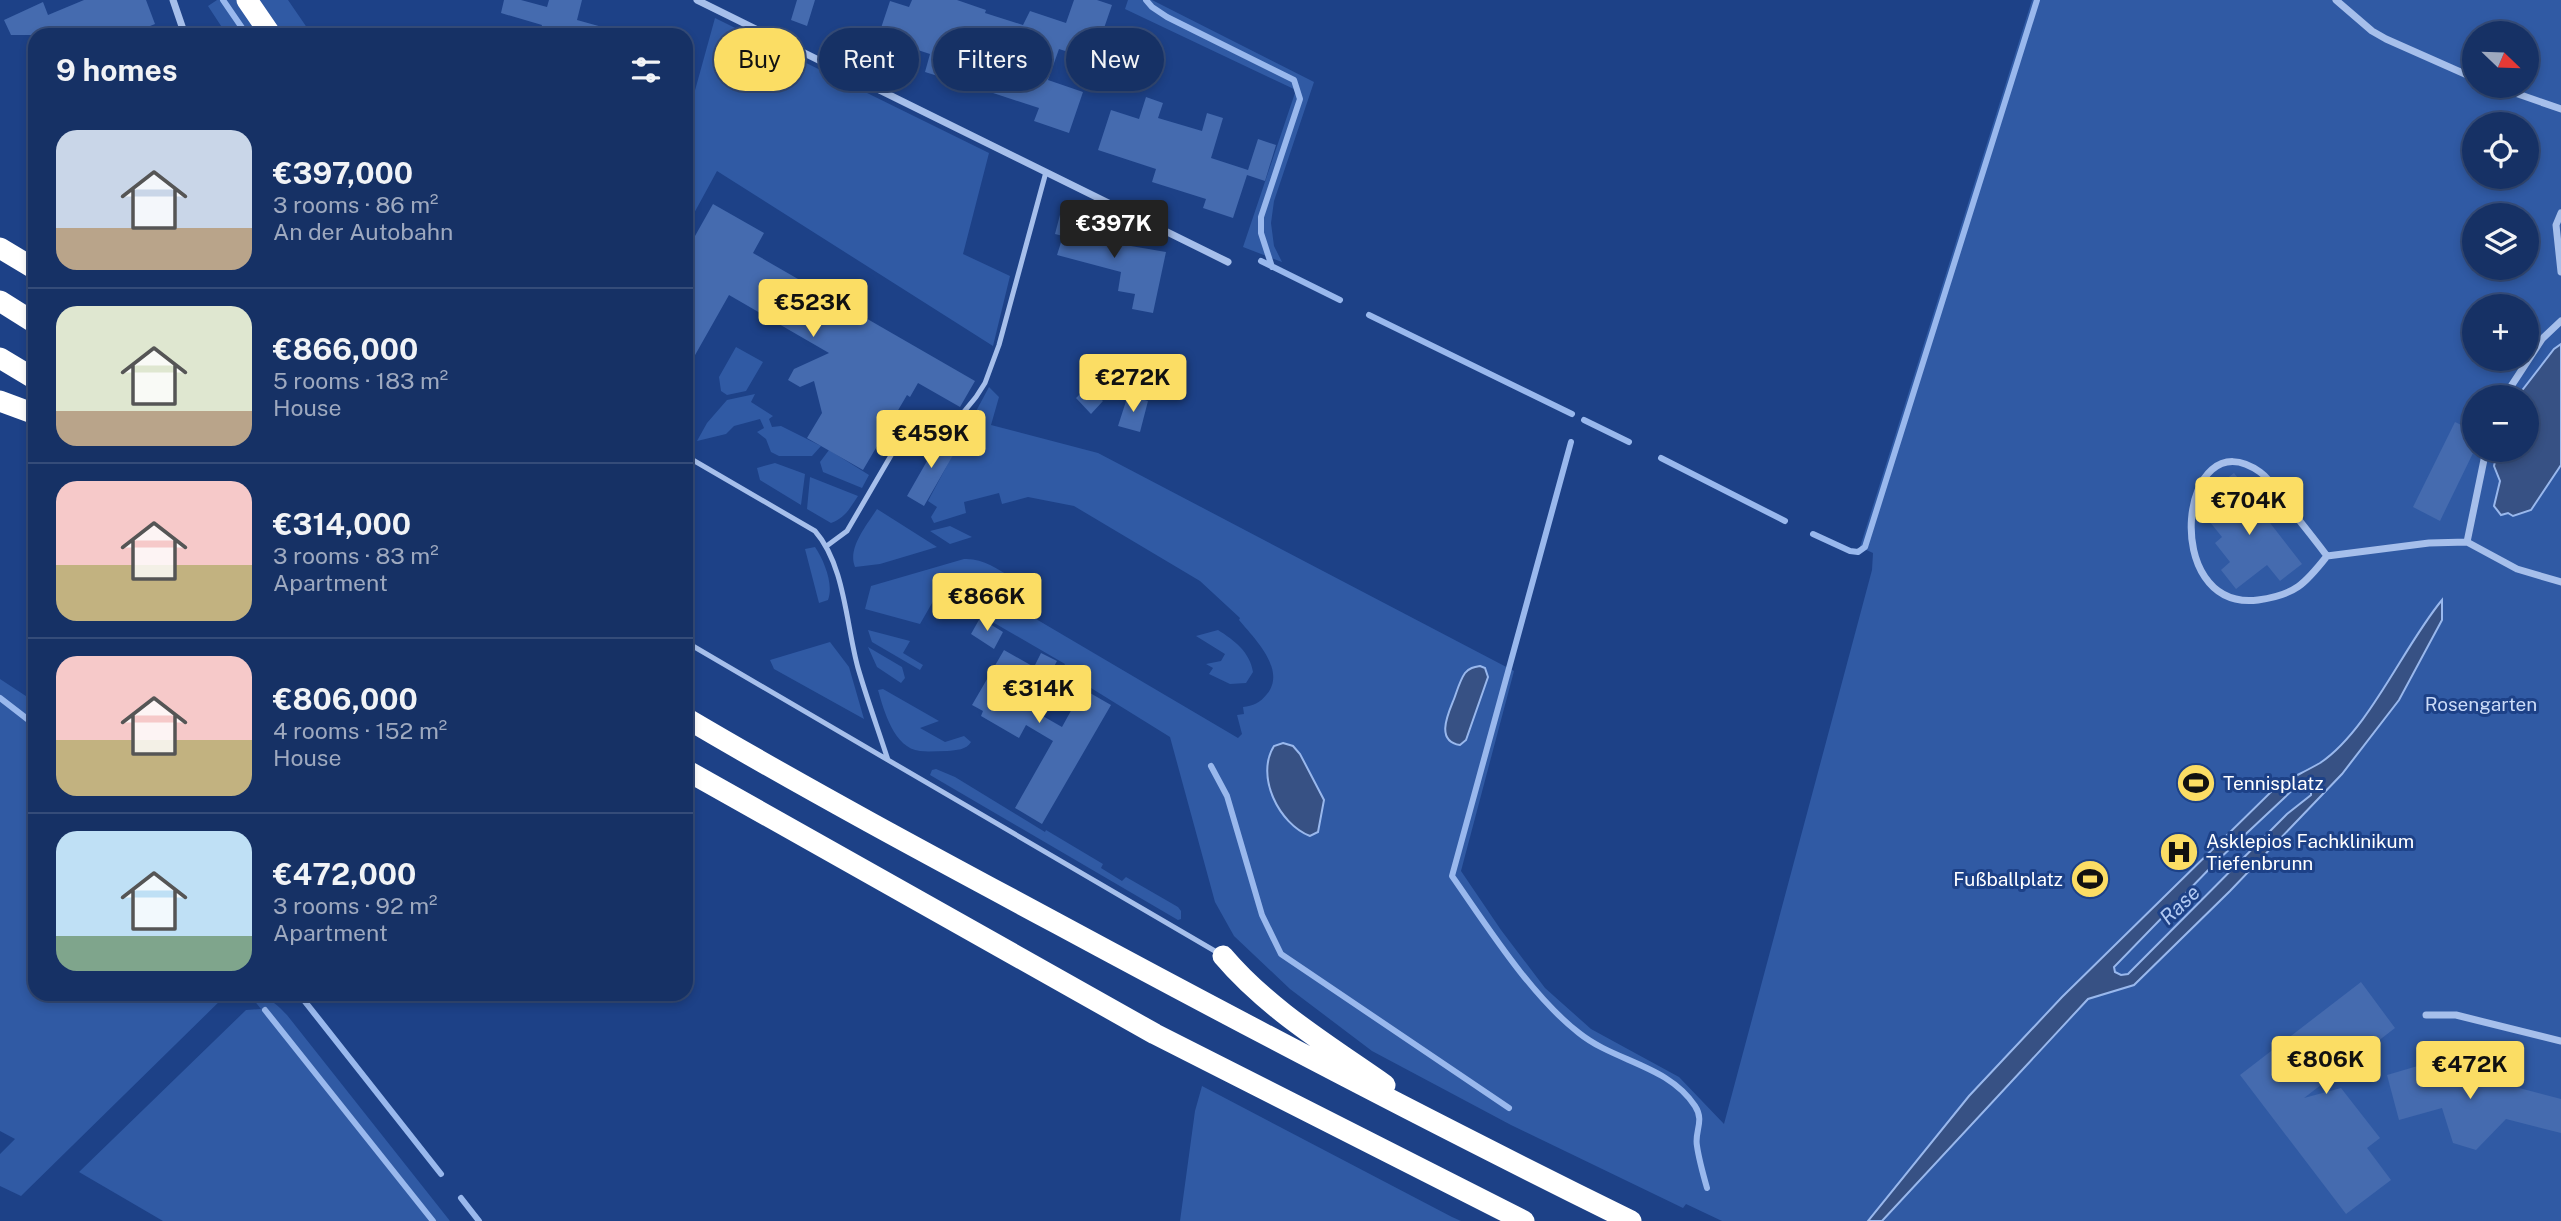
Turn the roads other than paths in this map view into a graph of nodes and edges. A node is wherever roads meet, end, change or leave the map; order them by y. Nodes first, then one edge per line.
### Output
1 (173, 0) edge
2 (247, 0) edge
3 (697, 0) edge
4 (2336, 0) edge
5 (183, 28) edge
6 (266, 28) edge
7 (2462, 73) edge
8 (2529, 98) edge
9 (2561, 109) edge
10 (1046, 172) junction
11 (2561, 213) edge
12 (0, 248) edge
13 (1228, 262) dead end
14 (28, 265) edge
15 (2561, 272) edge
16 (0, 302) edge
17 (28, 319) edge
18 (2561, 321) edge
19 (0, 358) edge
20 (28, 375) edge
21 (2512, 385) edge
22 (0, 401) edge
23 (28, 411) edge
24 (693, 460) edge
25 (2484, 462) edge
26 (2467, 542) junction
27 (828, 545) junction
28 (2327, 556) junction
29 (2561, 582) edge
30 (693, 646) edge
31 (693, 722) edge
32 (888, 760) junction
33 (693, 774) edge
34 (1223, 956) joint
35 (2426, 1015) dead end
36 (2561, 1041) edge
37 (1462, 1138) junction
38 (1524, 1221) edge
39 (1632, 1221) edge

1 - 5 street
2 - 6 highway
3 - 10 street
4 - 7 street
8 - 9 street
10 - 13 street
10 - 27 lane
11 - 15 street
12 - 14 highway
16 - 17 highway
18 - 21 street
19 - 20 highway
22 - 23 highway
24 - 27 lane
25 - 26 street
26 - 28 street
26 - 29 street
27 - 32 lane
28 - 28 street
30 - 32 lane
31 - 37 highway
32 - 34 lane
33 - 38 highway
34 - 37 highway
35 - 36 street
37 - 39 highway

